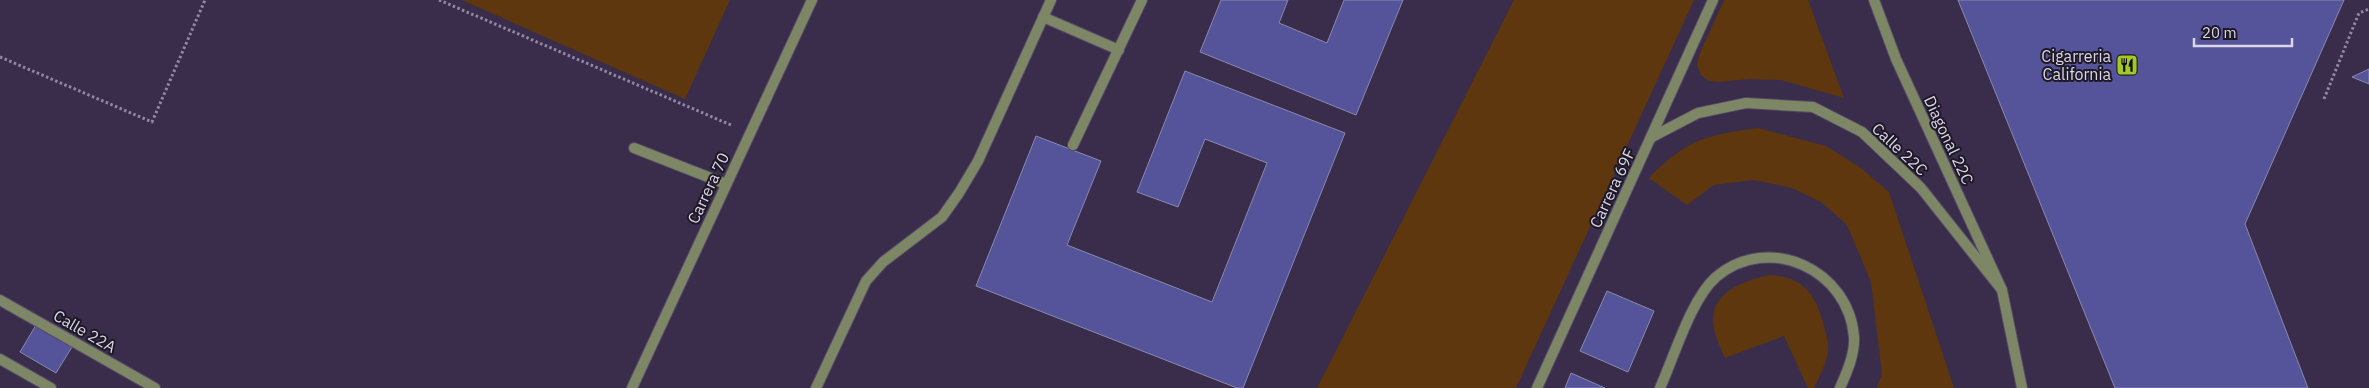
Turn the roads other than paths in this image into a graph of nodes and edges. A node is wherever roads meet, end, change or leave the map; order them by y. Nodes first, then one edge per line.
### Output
1 (812, 0) edge
2 (1051, 0) edge
3 (1142, 0) edge
4 (1713, 0) edge
5 (1874, 0) edge
6 (1043, 17) junction
7 (1119, 50) junction
8 (1652, 137) junction
9 (1072, 145) dead end
10 (634, 148) dead end
11 (726, 184) junction
12 (2002, 290) junction
13 (0, 300) edge
14 (0, 359) edge
15 (51, 388) edge
16 (155, 388) edge
17 (632, 388) edge
18 (816, 388) edge
19 (1537, 388) edge
20 (1660, 388) edge
21 (1840, 388) edge
22 (2022, 388) edge

1 - 11 street, Carrera 70
2 - 6 street
3 - 7 street
4 - 8 street, Carrera 69F
5 - 12 street, Diagonal 22C
6 - 7 street
6 - 18 street
7 - 9 street
8 - 12 street, Calle 22C
8 - 19 street, Carrera 69F
10 - 11 street
11 - 17 street, Carrera 70
12 - 22 street
13 - 16 street, Calle 22A
14 - 15 street
20 - 21 street

